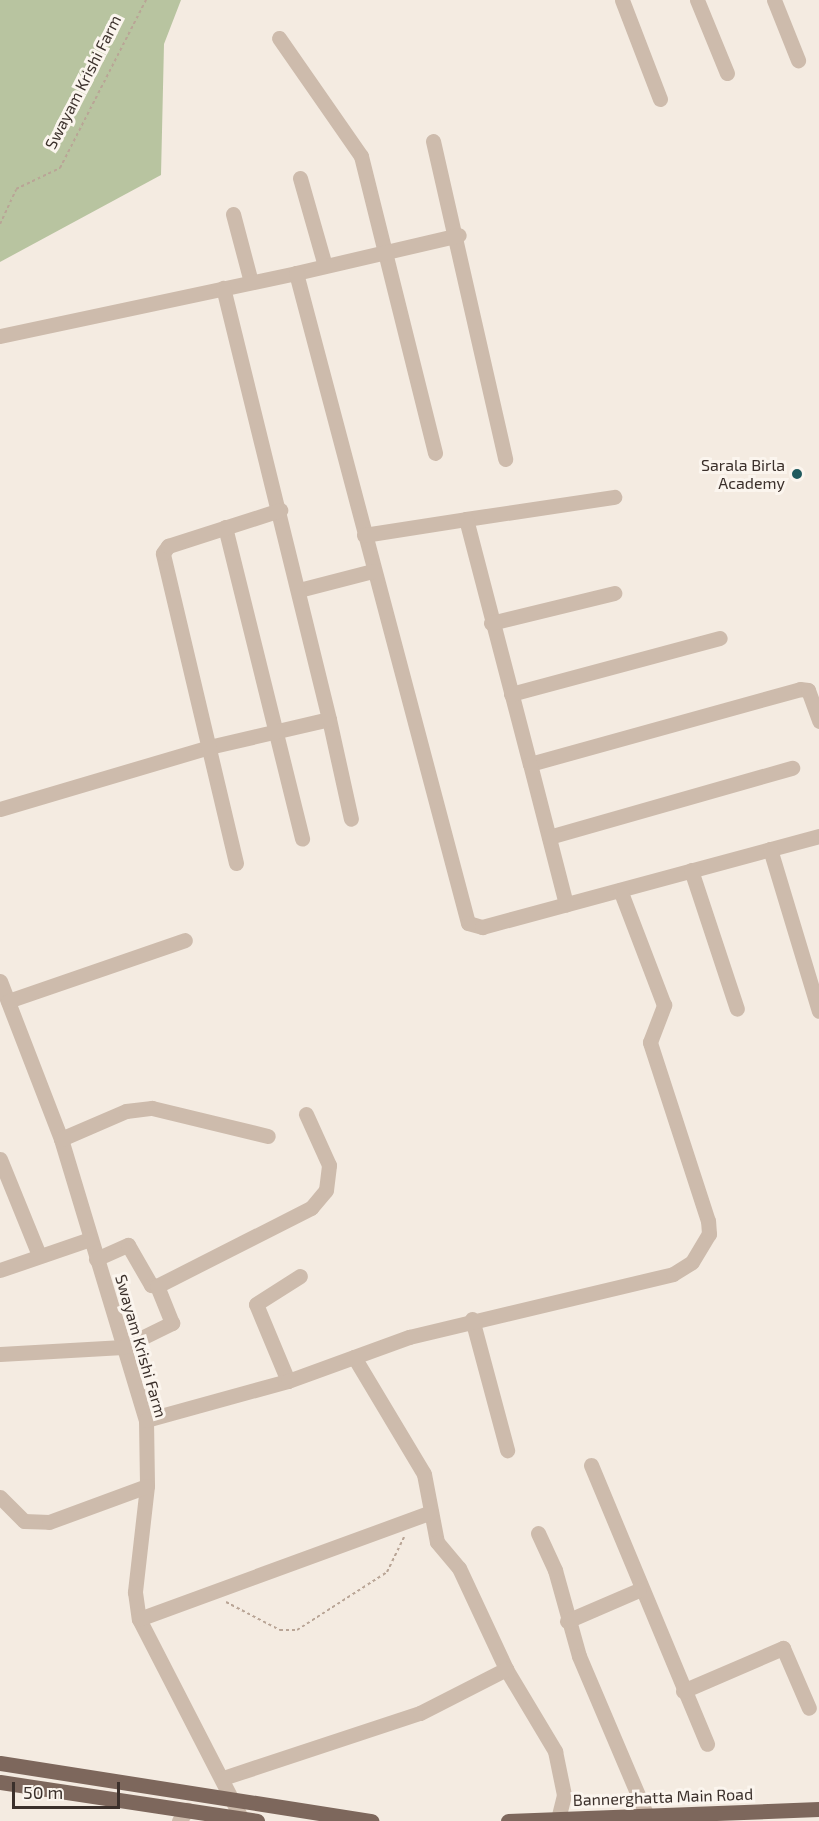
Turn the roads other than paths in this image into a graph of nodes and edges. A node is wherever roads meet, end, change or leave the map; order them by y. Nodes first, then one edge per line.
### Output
1 (622, 0) edge
2 (698, 0) edge
3 (774, 0) edge
4 (279, 38) dead end
5 (798, 60) dead end
6 (727, 73) dead end
7 (660, 99) dead end
8 (434, 141) dead end
9 (300, 178) dead end
10 (233, 214) dead end
11 (459, 235) junction
12 (387, 252) junction
13 (326, 266) junction
14 (296, 273) junction
15 (251, 282) junction
16 (223, 288) junction
17 (0, 336) edge
18 (435, 453) dead end
19 (505, 459) dead end
20 (614, 497) dead end
21 (280, 510) junction
22 (466, 519) junction
23 (225, 527) junction
24 (364, 535) junction
25 (373, 571) junction
26 (298, 590) junction
27 (614, 593) dead end
28 (491, 623) junction
29 (720, 638) dead end
30 (511, 694) junction
31 (329, 719) junction
32 (819, 720) edge
33 (274, 731) junction
34 (209, 747) junction
35 (530, 764) junction
36 (792, 768) dead end
37 (0, 809) edge
38 (351, 819) dead end
39 (819, 836) edge
40 (549, 837) junction
41 (302, 839) dead end
42 (770, 849) junction
43 (236, 863) dead end
44 (691, 870) junction
45 (620, 890) junction
46 (566, 904) junction
47 (185, 940) dead end
48 (0, 981) edge
49 (815, 986) edge
50 (8, 1001) junction
51 (737, 1009) dead end
52 (819, 1011) edge
53 (306, 1114) dead end
54 (268, 1136) dead end
55 (61, 1139) junction
56 (0, 1159) edge
57 (5, 1183) edge
58 (90, 1239) junction
59 (39, 1255) junction
60 (96, 1259) junction
61 (0, 1269) edge
62 (300, 1276) dead end
63 (157, 1286) junction
64 (472, 1319) junction
65 (123, 1347) junction
66 (0, 1354) edge
67 (354, 1357) junction
68 (288, 1381) junction
69 (146, 1420) junction
70 (507, 1450) dead end
71 (591, 1465) dead end
72 (147, 1486) junction
73 (0, 1497) edge
74 (432, 1512) junction
75 (538, 1533) dead end
76 (639, 1590) junction
77 (139, 1619) junction
78 (567, 1621) junction
79 (506, 1669) junction
80 (683, 1691) junction
81 (809, 1708) dead end
82 (707, 1744) dead end
83 (0, 1762) edge
84 (223, 1778) junction
85 (0, 1782) edge
86 (235, 1800) junction
87 (819, 1809) edge
88 (183, 1816) edge
89 (777, 1816) edge
90 (648, 1818) edge
91 (558, 1819) junction
92 (248, 1820) edge
93 (371, 1821) edge
94 (508, 1821) edge

1 - 7 street
2 - 6 street
3 - 5 street
4 - 12 street
8 - 11 street
9 - 13 street
10 - 15 street
11 - 12 street
11 - 19 street
12 - 13 street
12 - 18 street
13 - 14 street
14 - 15 street
14 - 24 street
15 - 16 street
16 - 17 street
16 - 21 street
20 - 22 street
21 - 23 street
21 - 26 street
22 - 24 street
22 - 28 street
23 - 33 street
23 - 34 street
24 - 25 street
25 - 26 street
25 - 46 street
26 - 31 street
27 - 28 street
28 - 30 street
29 - 30 street
30 - 35 street
31 - 33 street
31 - 38 street
32 - 35 street
33 - 34 street
33 - 41 street
34 - 37 street
34 - 43 street
35 - 40 street
36 - 40 street
39 - 42 street
40 - 46 street
42 - 44 street
42 - 49 street
44 - 45 street
44 - 51 street
45 - 46 street
45 - 64 street
47 - 50 street
48 - 50 street, Swayam Krishi Farm
49 - 52 street
50 - 55 street, Swayam Krishi Farm
53 - 63 street
54 - 55 street
55 - 58 street, Swayam Krishi Farm
56 - 57 street
57 - 59 street
58 - 59 street
58 - 60 street, Swayam Krishi Farm
59 - 61 street
60 - 63 street
60 - 65 street, Swayam Krishi Farm
62 - 68 street
63 - 65 street
64 - 67 street
64 - 70 street
65 - 66 street
65 - 69 street, Swayam Krishi Farm
67 - 68 street
67 - 74 street
68 - 69 street
69 - 72 street, Swayam Krishi Farm
71 - 76 street
72 - 73 street
72 - 77 street, Swayam Krishi Farm
74 - 77 street
74 - 79 street
75 - 78 street
76 - 78 street
76 - 80 street
77 - 84 street, Swayam Krishi Farm
78 - 90 street
79 - 84 street
79 - 91 street
80 - 81 street
80 - 82 street
83 - 86 main road
84 - 86 street, Swayam Krishi Farm
85 - 88 main road
86 - 92 street, Swayam Krishi Farm
86 - 93 main road
87 - 89 main road, Bannerghatta Main Road
88 - 92 main road
89 - 90 main road, Bannerghatta Main Road
90 - 91 main road, Bannerghatta Main Road
91 - 94 main road, Bannerghatta Main Road

